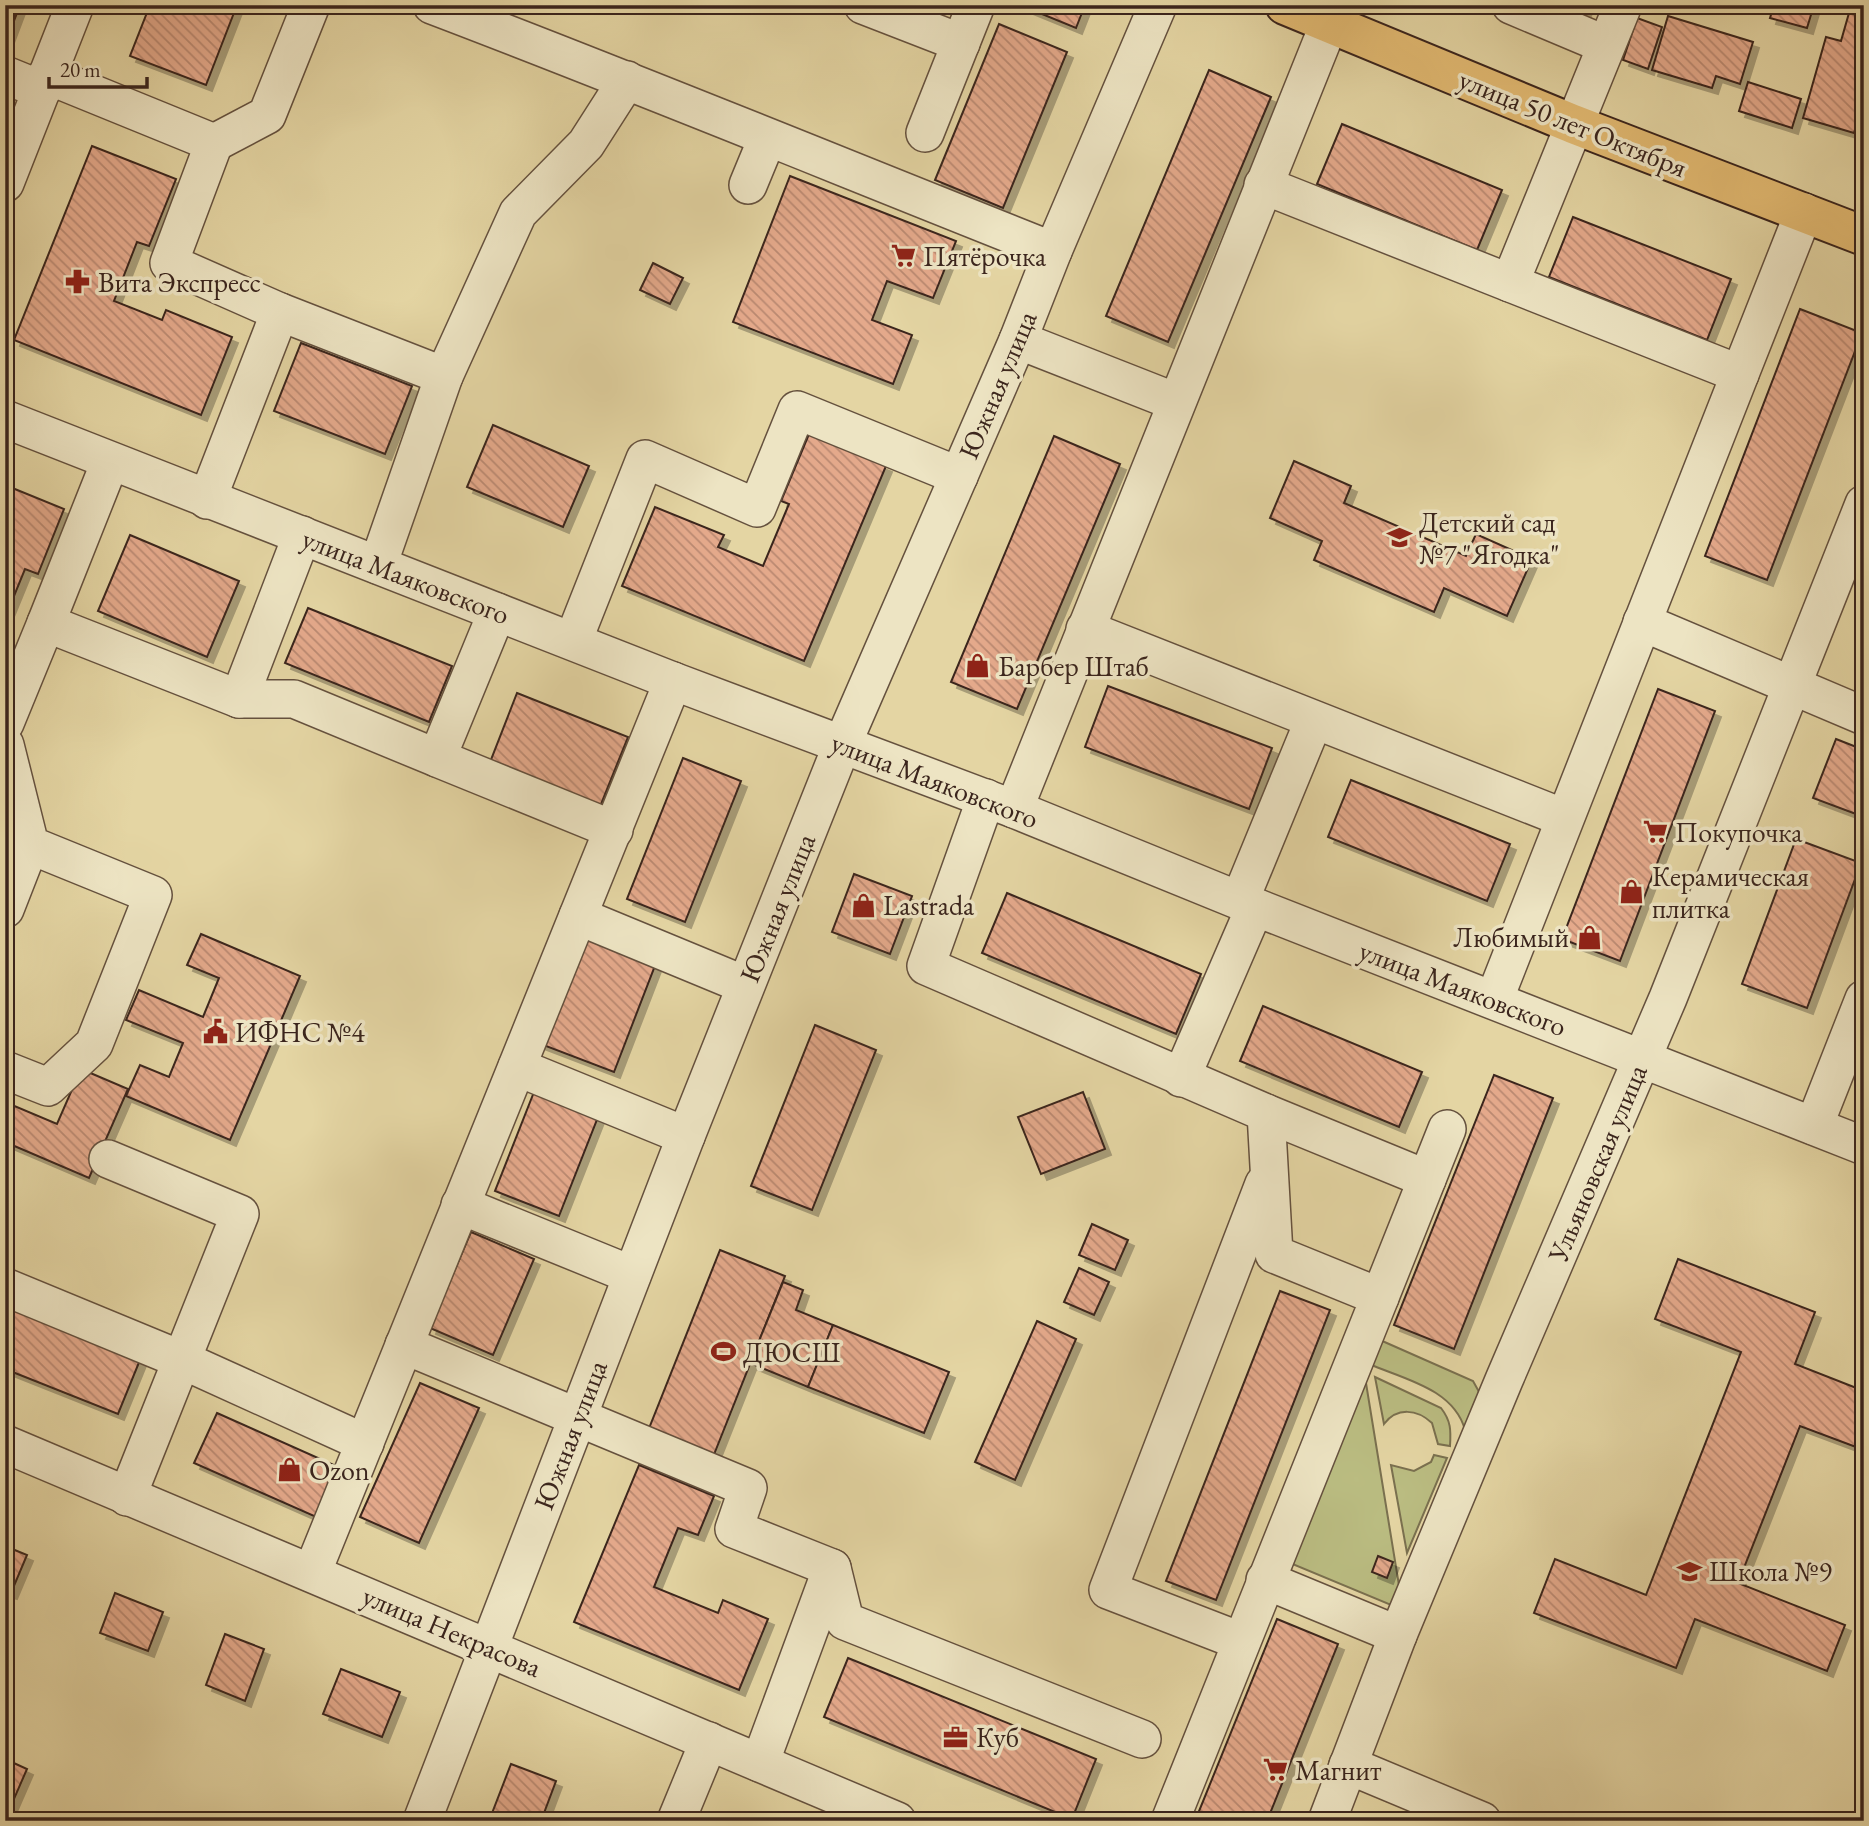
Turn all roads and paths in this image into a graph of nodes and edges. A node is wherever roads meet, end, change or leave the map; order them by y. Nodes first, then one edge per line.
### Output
1 (75, 5) edge
2 (311, 5) edge
3 (432, 5) edge
4 (863, 5) edge
5 (976, 5) edge
6 (1158, 5) edge
7 (1284, 5) edge
8 (1511, 5) edge
9 (1623, 5) edge
10 (1328, 24) junction
11 (961, 43) junction
12 (1606, 45) junction
13 (5, 75) edge
14 (628, 80) junction
15 (45, 82) junction
16 (1573, 124) junction
17 (925, 133) dead end
18 (767, 139) junction
19 (214, 143) junction
20 (5, 183) edge
21 (1263, 185) junction
22 (748, 186) dead end
23 (1804, 212) junction
24 (1864, 236) edge
25 (1053, 251) junction
26 (1510, 283) junction
27 (280, 312) junction
28 (1018, 340) junction
29 (1740, 374) junction
30 (444, 376) junction
31 (1176, 402) junction
32 (5, 419) edge
33 (110, 462) junction
34 (959, 476) junction
35 (207, 499) junction
36 (1864, 504) edge
37 (302, 535) junction
38 (1856, 544) edge
39 (378, 565) junction
40 (497, 611) junction
41 (1642, 622) junction
42 (46, 623) junction
43 (1085, 629) junction
44 (573, 641) junction
45 (673, 681) junction
46 (1789, 687) junction
47 (239, 699) junction
48 (1864, 716) edge
49 (1314, 720) junction
50 (5, 723) edge
51 (5, 745) edge
52 (842, 745) junction
53 (437, 758) junction
54 (1000, 803) junction
55 (1563, 818) junction
56 (614, 830) junction
57 (30, 845) junction
58 (1247, 904) junction
59 (5, 909) edge
60 (578, 916) junction
61 (746, 985) junction
62 (1864, 999) edge
63 (1494, 1000) junction
64 (1641, 1059) junction
65 (517, 1067) junction
66 (5, 1070) edge
67 (1181, 1078) junction
68 (1266, 1113) junction
69 (1814, 1126) junction
70 (1447, 1129) dead end
71 (686, 1136) junction
72 (1864, 1146) edge
73 (108, 1158) dead end
74 (1427, 1179) junction
75 (460, 1205) junction
76 (1258, 1248) junction
77 (632, 1275) junction
78 (5, 1287) edge
79 (1380, 1297) junction
80 (404, 1345) junction
81 (182, 1360) junction
82 (576, 1417) junction
83 (365, 1443) junction
84 (5, 1444) edge
85 (127, 1497) junction
86 (832, 1568) junction
87 (312, 1573) junction
88 (1265, 1580) junction
89 (1398, 1635) junction
90 (1240, 1641) junction
91 (489, 1646) junction
92 (1142, 1739) dead end
93 (709, 1741) junction
94 (760, 1763) junction
95 (1348, 1765) junction
96 (422, 1821) edge
97 (676, 1821) edge
98 (897, 1821) edge
99 (1170, 1821) edge
100 (1327, 1821) edge
101 (1482, 1821) edge

1 - 15 street
2 - 19 street
3 - 14 street
4 - 11 street
5 - 11 street
6 - 25 street, Южная улица
7 - 10 main road, улица 50 лет Октября
8 - 12 street
9 - 12 street
10 - 16 main road, улица 50 лет Октября
10 - 21 street
11 - 17 street
12 - 16 street
13 - 15 street
14 - 18 street
14 - 30 street
15 - 19 street
15 - 20 street
16 - 23 main road, улица 50 лет Октября
16 - 26 street
18 - 22 street
18 - 25 street
19 - 27 street
21 - 26 street
21 - 31 street
23 - 24 main road, улица 50 лет Октября
23 - 29 street
25 - 28 street, Южная улица
26 - 29 street
27 - 30 street
27 - 35 street
28 - 31 street
28 - 34 street, Южная улица
29 - 41 street
30 - 39 street
31 - 43 street
32 - 33 street, улица Маяковского
33 - 35 street, улица Маяковского
33 - 42 street
34 - 44 street
34 - 52 street, Южная улица
35 - 37 street, улица Маяковского
36 - 38 street, Ульяновская улица
37 - 39 street, улица Маяковского
37 - 47 street
38 - 46 street, Ульяновская улица
39 - 40 street, улица Маяковского
40 - 44 street, улица Маяковского
40 - 53 street
41 - 46 street
41 - 55 street
42 - 47 street
42 - 50 street
43 - 49 street
43 - 54 street
44 - 45 street, улица Маяковского
45 - 52 street, улица Маяковского
45 - 56 street
46 - 48 street
46 - 64 street, Ульяновская улица
47 - 53 street
49 - 55 street
49 - 58 street
51 - 57 street
52 - 54 street, улица Маяковского
52 - 61 street, Южная улица
53 - 56 street
54 - 58 street, улица Маяковского
54 - 67 street
55 - 63 street
56 - 60 street
57 - 59 street
57 - 66 street
58 - 63 street, улица Маяковского
58 - 67 street
60 - 61 street
60 - 65 street
61 - 71 street, Южная улица
62 - 69 street
63 - 64 street, улица Маяковского
64 - 69 street, улица Маяковского
64 - 89 street, Ульяновская улица
65 - 71 street
65 - 75 street
67 - 68 street
68 - 74 street
68 - 76 street
69 - 72 street, улица Маяковского
70 - 74 street
71 - 77 street, Южная улица
73 - 81 street
74 - 79 street
75 - 77 street
75 - 80 street
76 - 79 street
76 - 90 street
77 - 82 street, Южная улица
78 - 81 street
79 - 88 street
80 - 82 street
80 - 83 street
81 - 83 street
81 - 85 street
82 - 86 street
82 - 91 street, Южная улица
83 - 87 street
84 - 85 street, улица Некрасова
85 - 87 street, улица Некрасова
86 - 92 street
86 - 94 street
87 - 91 street, улица Некрасова
88 - 89 street
88 - 90 street
89 - 95 street, Ульяновская улица
90 - 99 street
91 - 93 street, улица Некрасова
91 - 96 street, Южная улица
93 - 94 street, улица Некрасова
93 - 97 street
94 - 98 street, улица Некрасова
95 - 100 street, Ульяновская улица
95 - 101 street

